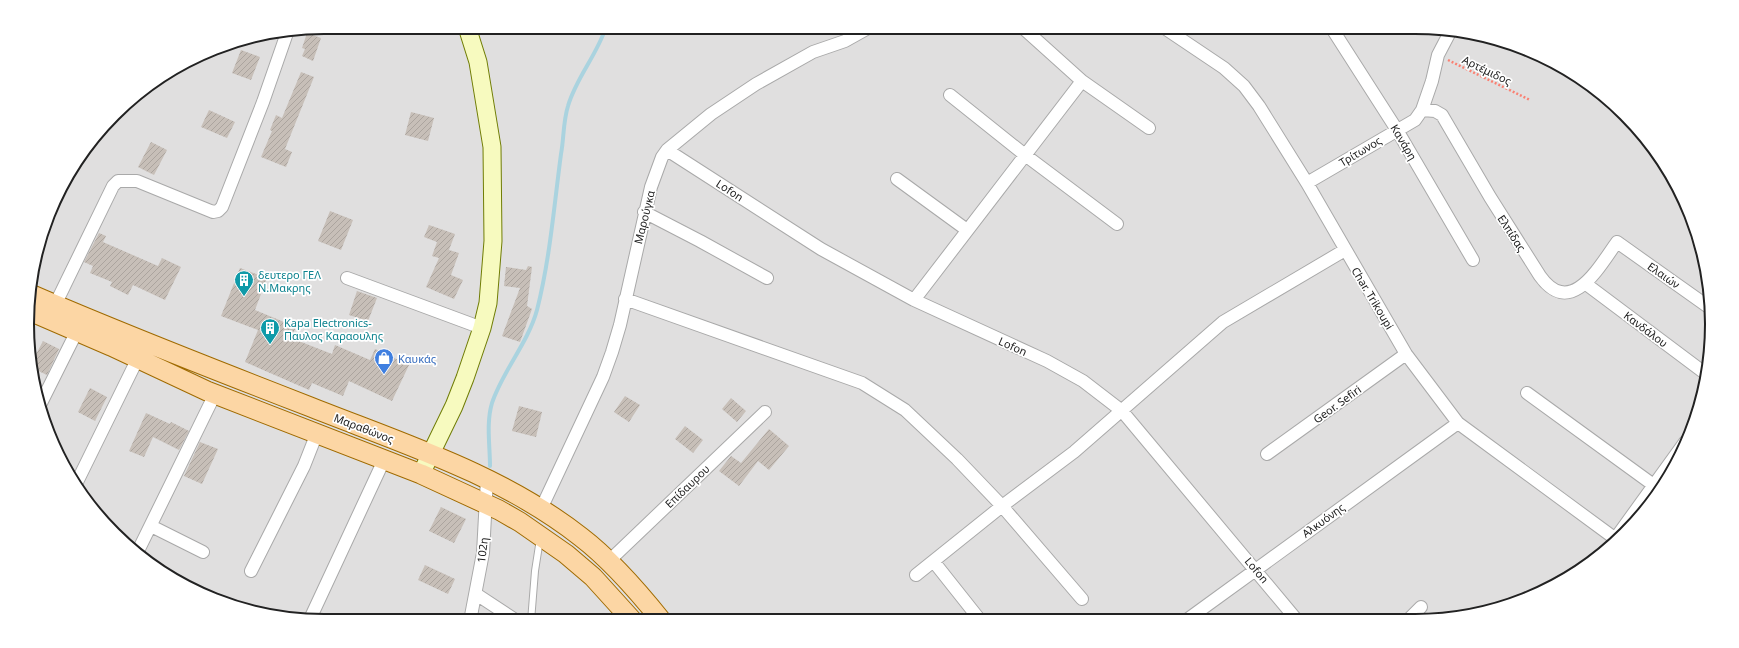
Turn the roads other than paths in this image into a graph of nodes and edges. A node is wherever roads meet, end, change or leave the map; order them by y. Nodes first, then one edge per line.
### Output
1 (469, 34) edge
2 (858, 34) edge
3 (1030, 34) edge
4 (1173, 34) edge
5 (1336, 34) edge
6 (286, 36) edge
7 (1448, 36) edge
8 (1082, 81) junction
9 (950, 95) dead end
10 (1422, 110) junction
11 (1149, 128) dead end
12 (1397, 130) junction
13 (667, 150) junction
14 (1025, 154) junction
15 (898, 179) dead end
16 (1306, 183) junction
17 (644, 212) junction
18 (1117, 224) dead end
19 (967, 230) junction
20 (1617, 242) joint
21 (1345, 250) junction
22 (1473, 260) dead end
23 (347, 278) dead end
24 (767, 278) dead end
25 (1586, 284) junction
26 (35, 296) edge
27 (625, 299) junction
28 (914, 300) junction
29 (1704, 304) edge
30 (55, 305) junction
31 (35, 313) edge
32 (482, 328) junction
33 (77, 331) junction
34 (1406, 354) junction
35 (138, 358) junction
36 (1701, 370) edge
37 (1527, 393) dead end
38 (215, 394) junction
39 (44, 398) edge
40 (1122, 411) junction
41 (765, 412) dead end
42 (1458, 423) junction
43 (317, 434) junction
44 (431, 454) junction
45 (1267, 454) dead end
46 (384, 460) junction
47 (421, 474) junction
48 (79, 479) edge
49 (487, 479) junction
50 (1655, 486) edge
51 (486, 504) junction
52 (1002, 506) junction
53 (541, 509) junction
54 (152, 526) junction
55 (540, 536) junction
56 (1612, 537) edge
57 (140, 548) edge
58 (203, 552) dead end
59 (609, 561) junction
60 (934, 562) junction
61 (1256, 569) junction
62 (251, 570) dead end
63 (916, 575) dead end
64 (476, 594) junction
65 (1082, 599) dead end
66 (1421, 607) dead end
67 (313, 613) edge
68 (472, 614) edge
69 (506, 614) edge
70 (531, 614) edge
71 (627, 614) edge
72 (656, 614) edge
73 (975, 614) edge
74 (1195, 614) edge
75 (1292, 614) edge
76 (1413, 614) edge

1 - 32 street
2 - 13 street, Μαρούγκα
3 - 8 street
4 - 16 street, Char. Trikoupi
5 - 12 street, Κανάρη
6 - 30 street
7 - 10 street, Τρίτωνος
8 - 11 street
8 - 14 street
9 - 14 street
10 - 12 street, Τρίτωνος
10 - 25 street, Ελπίδας
12 - 16 street, Τρίτωνος
12 - 22 street, Κανάρη
13 - 17 street, Μαρούγκα
13 - 28 street, Lofon
14 - 18 street
14 - 19 street
15 - 19 street
16 - 21 street, Char. Trikoupi
17 - 24 street
17 - 27 street, Μαρούγκα
19 - 28 street
20 - 25 street, Ελπίδας
20 - 29 street, Ελαιών
21 - 34 street, Char. Trikoupi
21 - 40 street
23 - 32 street
25 - 36 street, Κανδάλου
26 - 30 main road, Μαραθώνος
27 - 52 street
27 - 53 street, Μαρούγκα
28 - 40 street, Lofon
30 - 44 main road, Μαραθώνος
31 - 33 main road, Μαραθώνος
32 - 44 street
33 - 35 main road, Μαραθώνος
33 - 39 street
34 - 42 street, Char. Trikoupi
34 - 45 street, Geor. Sefiri
35 - 38 main road, Μαραθώνος
35 - 48 street
37 - 50 street
38 - 43 main road, Μαραθώνος
38 - 54 street
40 - 52 street
40 - 61 street, Lofon
41 - 59 street, Επίδαυρου
42 - 56 street, Char. Trikoupi
42 - 61 street, Αλκυόνης
43 - 46 main road, Μαραθώνος
43 - 62 street
44 - 47 street
44 - 49 main road, Μαραθώνος
46 - 47 main road, Μαραθώνος
46 - 67 street
47 - 51 main road, Μαραθώνος
49 - 51 street, 102η
49 - 53 main road, Μαραθώνος
51 - 55 main road, Μαραθώνος
51 - 64 street, 102η
52 - 60 street
52 - 65 street
53 - 59 main road, Μαραθώνος
54 - 57 street
54 - 58 street
55 - 70 lane
55 - 71 main road, Μαραθώνος
59 - 72 main road, Μαραθώνος
60 - 63 street
60 - 73 street
61 - 74 street, Αλκυόνης
61 - 75 street, Lofon
64 - 68 street, 102η
64 - 69 street
66 - 76 street

